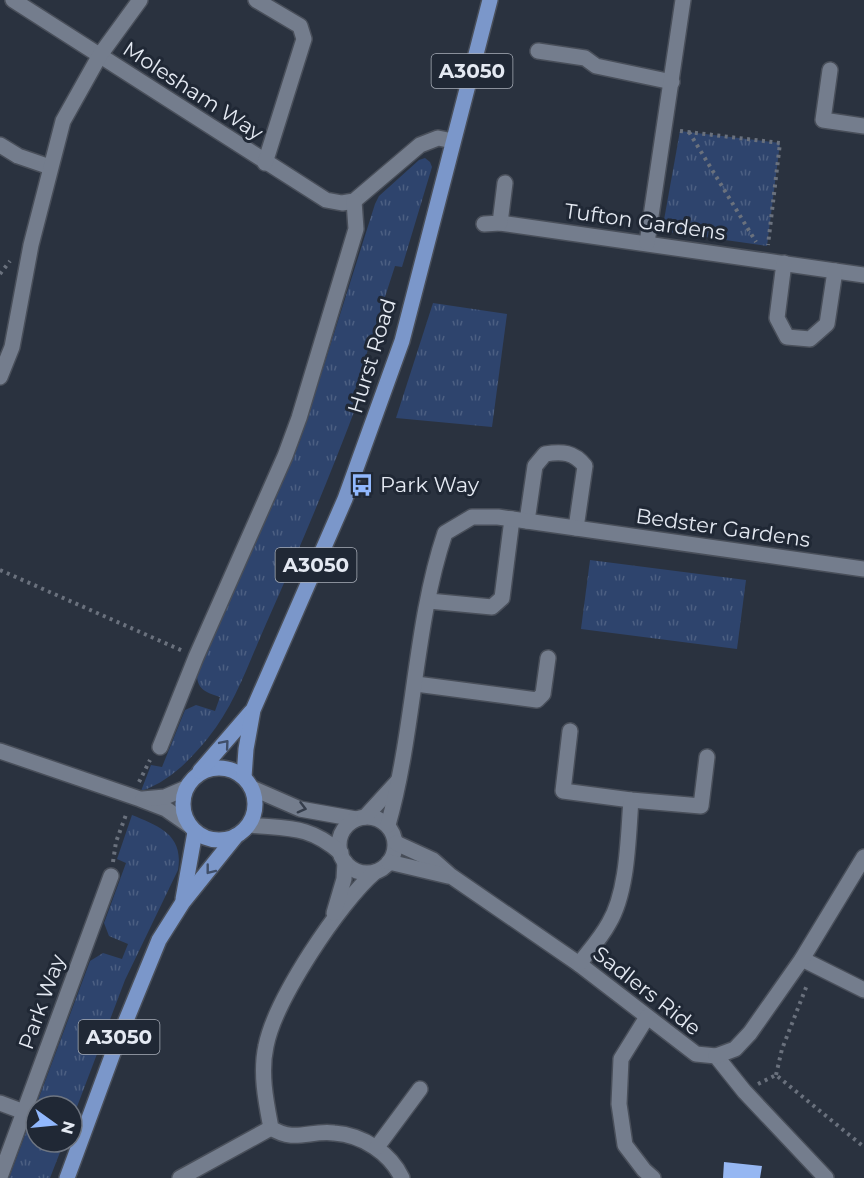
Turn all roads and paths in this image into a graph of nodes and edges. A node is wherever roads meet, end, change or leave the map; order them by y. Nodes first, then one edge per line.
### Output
1 (13, 0) edge
2 (140, 0) edge
3 (256, 0) edge
4 (490, 0) edge
5 (683, 0) edge
6 (538, 51) dead end
7 (100, 55) junction
8 (830, 70) dead end
9 (672, 82) junction
10 (864, 126) edge
11 (664, 128) junction
12 (689, 132) junction
13 (453, 141) junction
14 (0, 145) edge
15 (265, 163) junction
16 (50, 167) junction
17 (505, 183) dead end
18 (354, 201) junction
19 (500, 223) junction
20 (484, 224) dead end
21 (647, 243) junction
22 (767, 261) junction
23 (784, 263) junction
24 (835, 271) junction
25 (864, 275) edge
26 (0, 377) edge
27 (520, 520) junction
28 (576, 528) junction
29 (864, 569) edge
30 (0, 570) edge
31 (429, 601) junction
32 (196, 657) junction
33 (548, 657) dead end
34 (416, 684) junction
35 (253, 710) junction
36 (570, 731) dead end
37 (160, 747) dead end
38 (0, 751) edge
39 (707, 757) dead end
40 (401, 778) junction
41 (190, 782) junction
42 (248, 782) junction
43 (140, 799) junction
44 (631, 800) junction
45 (361, 818) junction
46 (249, 825) junction
47 (388, 825) junction
48 (192, 828) junction
49 (236, 836) junction
50 (396, 843) junction
51 (864, 857) edge
52 (343, 858) junction
53 (389, 862) junction
54 (375, 872) junction
55 (111, 876) dead end
56 (451, 876) junction
57 (183, 902) junction
58 (330, 924) junction
59 (808, 962) junction
60 (579, 964) junction
61 (864, 990) edge
62 (647, 1017) junction
63 (716, 1056) junction
64 (776, 1075) junction
65 (420, 1089) dead end
66 (744, 1091) junction
67 (31, 1094) edge
68 (0, 1103) edge
69 (24, 1112) joint
70 (271, 1128) junction
71 (864, 1147) edge
72 (377, 1148) junction
73 (199, 1173) edge
74 (0, 1177) edge
75 (67, 1178) edge
76 (180, 1178) edge
77 (402, 1178) edge
78 (653, 1178) edge
79 (826, 1178) edge

1 - 7 street, Molesham Way
2 - 7 street
3 - 15 street
4 - 13 main road, Hurst Road / A3050
5 - 9 street
6 - 9 street
7 - 15 street, Molesham Way
7 - 16 street
8 - 10 street
9 - 11 street
11 - 12 path
11 - 21 street
12 - 22 path
12 - 22 path
13 - 18 street
13 - 35 main road, Hurst Road / A3050
14 - 16 street
15 - 18 street, Molesham Way
16 - 26 street
17 - 19 street
18 - 32 street
19 - 20 street, Tufton Gardens
19 - 21 street, Tufton Gardens
21 - 22 street, Tufton Gardens
22 - 23 street, Tufton Gardens
23 - 24 street, Tufton Gardens
23 - 24 street
24 - 25 street, Tufton Gardens
27 - 28 street, Bedster Gardens
27 - 28 street
27 - 31 street, Bedster Gardens
27 - 31 street
28 - 29 street, Bedster Gardens
30 - 32 path
31 - 34 street, Bedster Gardens
32 - 37 street
33 - 34 street
34 - 40 street, Bedster Gardens
41 -> 35 main road, Hurst Road / A3050
35 - 42 main road, Hurst Road / A3050
36 - 44 street
38 - 43 street
39 - 44 street
40 - 45 street
40 - 47 street, Bedster Gardens
41 - 42 main road
41 - 43 street
41 - 48 main road
42 -> 45 street
42 - 46 main road
43 - 48 street
44 - 60 street
45 - 47 street
45 - 52 street
46 - 49 main road
46 - 52 street
47 - 50 street
48 - 49 main road
48 - 57 main road, A3050
49 -> 57 main road, A3050
50 - 53 street
50 - 56 street, Sadlers Ride
51 - 59 street
52 - 54 street
52 - 58 street
53 - 54 street
53 - 56 street, Sadlers Ride
54 - 58 street
55 - 67 street, Park Way
56 - 60 street, Sadlers Ride
57 - 75 main road, A3050
58 - 70 street
59 - 61 street
59 - 63 street
59 - 64 path
60 - 62 street, Sadlers Ride
62 - 63 street, Sadlers Ride
62 - 78 street
63 - 66 street, Sadlers Ride
64 - 66 path
64 - 71 path
65 - 72 street
66 - 79 street, Sadlers Ride
68 - 69 street
69 - 74 street, Park Way
70 - 72 street
70 - 73 street
72 - 77 street
73 - 76 street

